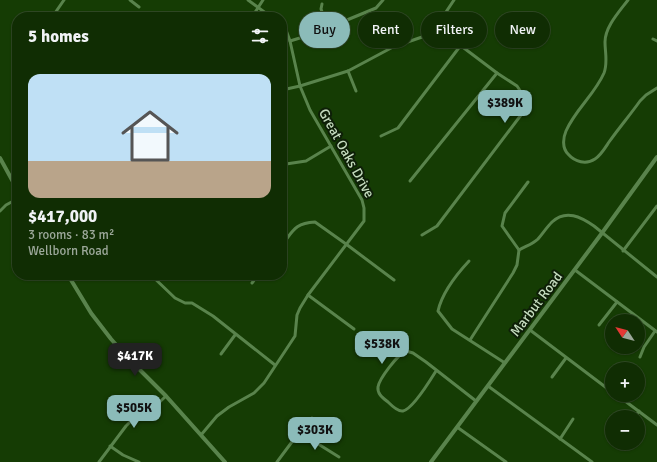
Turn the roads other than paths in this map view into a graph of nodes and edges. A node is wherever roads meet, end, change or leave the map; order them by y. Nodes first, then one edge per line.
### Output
1 (64, 0) edge
2 (130, 0) edge
3 (248, 0) edge
4 (263, 0) edge
5 (383, 0) edge
6 (454, 0) edge
7 (628, 0) edge
8 (322, 4) dead end
9 (139, 7) dead end
10 (258, 7) junction
11 (56, 12) edge
12 (255, 12) edge
13 (264, 12) edge
14 (322, 12) edge
15 (446, 12) edge
16 (350, 19) edge
17 (287, 33) edge
18 (421, 37) edge
19 (299, 38) edge
20 (653, 39) dead end
21 (290, 41) junction
22 (657, 41) edge
23 (459, 48) edge
24 (465, 48) edge
25 (348, 71) junction
26 (497, 73) junction
27 (300, 86) junction
28 (657, 88) edge
29 (287, 89) edge
30 (356, 91) dead end
31 (382, 136) dead end
32 (331, 146) junction
33 (657, 157) edge
34 (0, 158) edge
35 (287, 164) edge
36 (12, 180) edge
37 (410, 181) dead end
38 (528, 182) dead end
39 (12, 202) edge
40 (657, 206) edge
41 (0, 211) edge
42 (602, 233) junction
43 (422, 235) dead end
44 (287, 239) edge
45 (346, 244) junction
46 (519, 250) junction
47 (623, 251) junction
48 (469, 261) dead end
49 (575, 270) junction
50 (657, 277) edge
51 (71, 280) edge
52 (156, 280) edge
53 (254, 280) edge
54 (394, 280) dead end
55 (252, 283) dead end
56 (308, 295) junction
57 (617, 302) junction
58 (599, 325) dead end
59 (354, 329) dead end
60 (530, 330) junction
61 (656, 331) edge
62 (235, 335) junction
63 (470, 340) junction
64 (221, 354) dead end
65 (640, 357) dead end
66 (566, 358) junction
67 (504, 363) junction
68 (275, 365) junction
69 (436, 371) junction
70 (552, 377) dead end
71 (488, 386) junction
72 (605, 387) edge
73 (166, 396) junction
74 (476, 401) junction
75 (627, 402) edge
76 (638, 410) edge
77 (645, 416) edge
78 (312, 418) dead end
79 (573, 419) dead end
80 (657, 425) edge
81 (457, 427) junction
82 (299, 432) junction
83 (201, 435) junction
84 (560, 439) junction
85 (110, 446) junction
86 (339, 457) dead end
87 (280, 458) junction
88 (99, 462) edge
89 (139, 462) edge
90 (225, 462) edge
91 (277, 462) edge
92 (284, 462) edge
93 (431, 462) edge
94 (506, 462) edge
95 (592, 462) edge

1 - 11 street
2 - 9 street
3 - 10 street
4 - 10 street
5 - 16 street
6 - 15 street
7 - 28 street
8 - 14 street
10 - 12 street
10 - 13 street
17 - 21 street, Great Oaks Drive
18 - 25 street
19 - 21 street
20 - 22 street
21 - 27 street, Great Oaks Drive
23 - 31 street
24 - 26 street
25 - 27 street
25 - 30 street
26 - 37 street
26 - 43 street
27 - 29 street
27 - 32 street, Great Oaks Drive
32 - 35 street
32 - 45 street, Great Oaks Drive
33 - 42 street, Marbut Road
34 - 36 street
38 - 46 street
39 - 41 street
40 - 47 street
42 - 46 street
42 - 47 street
42 - 49 street, Marbut Road
44 - 45 street
45 - 54 street
45 - 56 street, Great Oaks Drive
46 - 63 street
47 - 50 street
48 - 63 street
49 - 57 street
49 - 60 street, Marbut Road
51 - 73 street
52 - 62 street
53 - 55 street
56 - 59 street
56 - 68 street, Great Oaks Drive
57 - 58 street
57 - 61 street
60 - 66 street
60 - 67 street, Marbut Road
61 - 65 street
62 - 64 street
62 - 68 street
63 - 67 street
66 - 70 street
66 - 72 street
67 - 71 street, Marbut Road
68 - 83 street, Great Oaks Drive
69 - 69 street
69 - 74 street
71 - 74 street, Marbut Road
71 - 84 street
73 - 83 street
73 - 85 street
74 - 81 street, Marbut Road
75 - 76 street
77 - 80 street
78 - 82 street
79 - 84 street
81 - 93 street, Marbut Road
81 - 94 street
82 - 86 street
82 - 87 street
83 - 90 street
84 - 95 street
85 - 88 street
85 - 89 street
87 - 91 street
87 - 92 street

